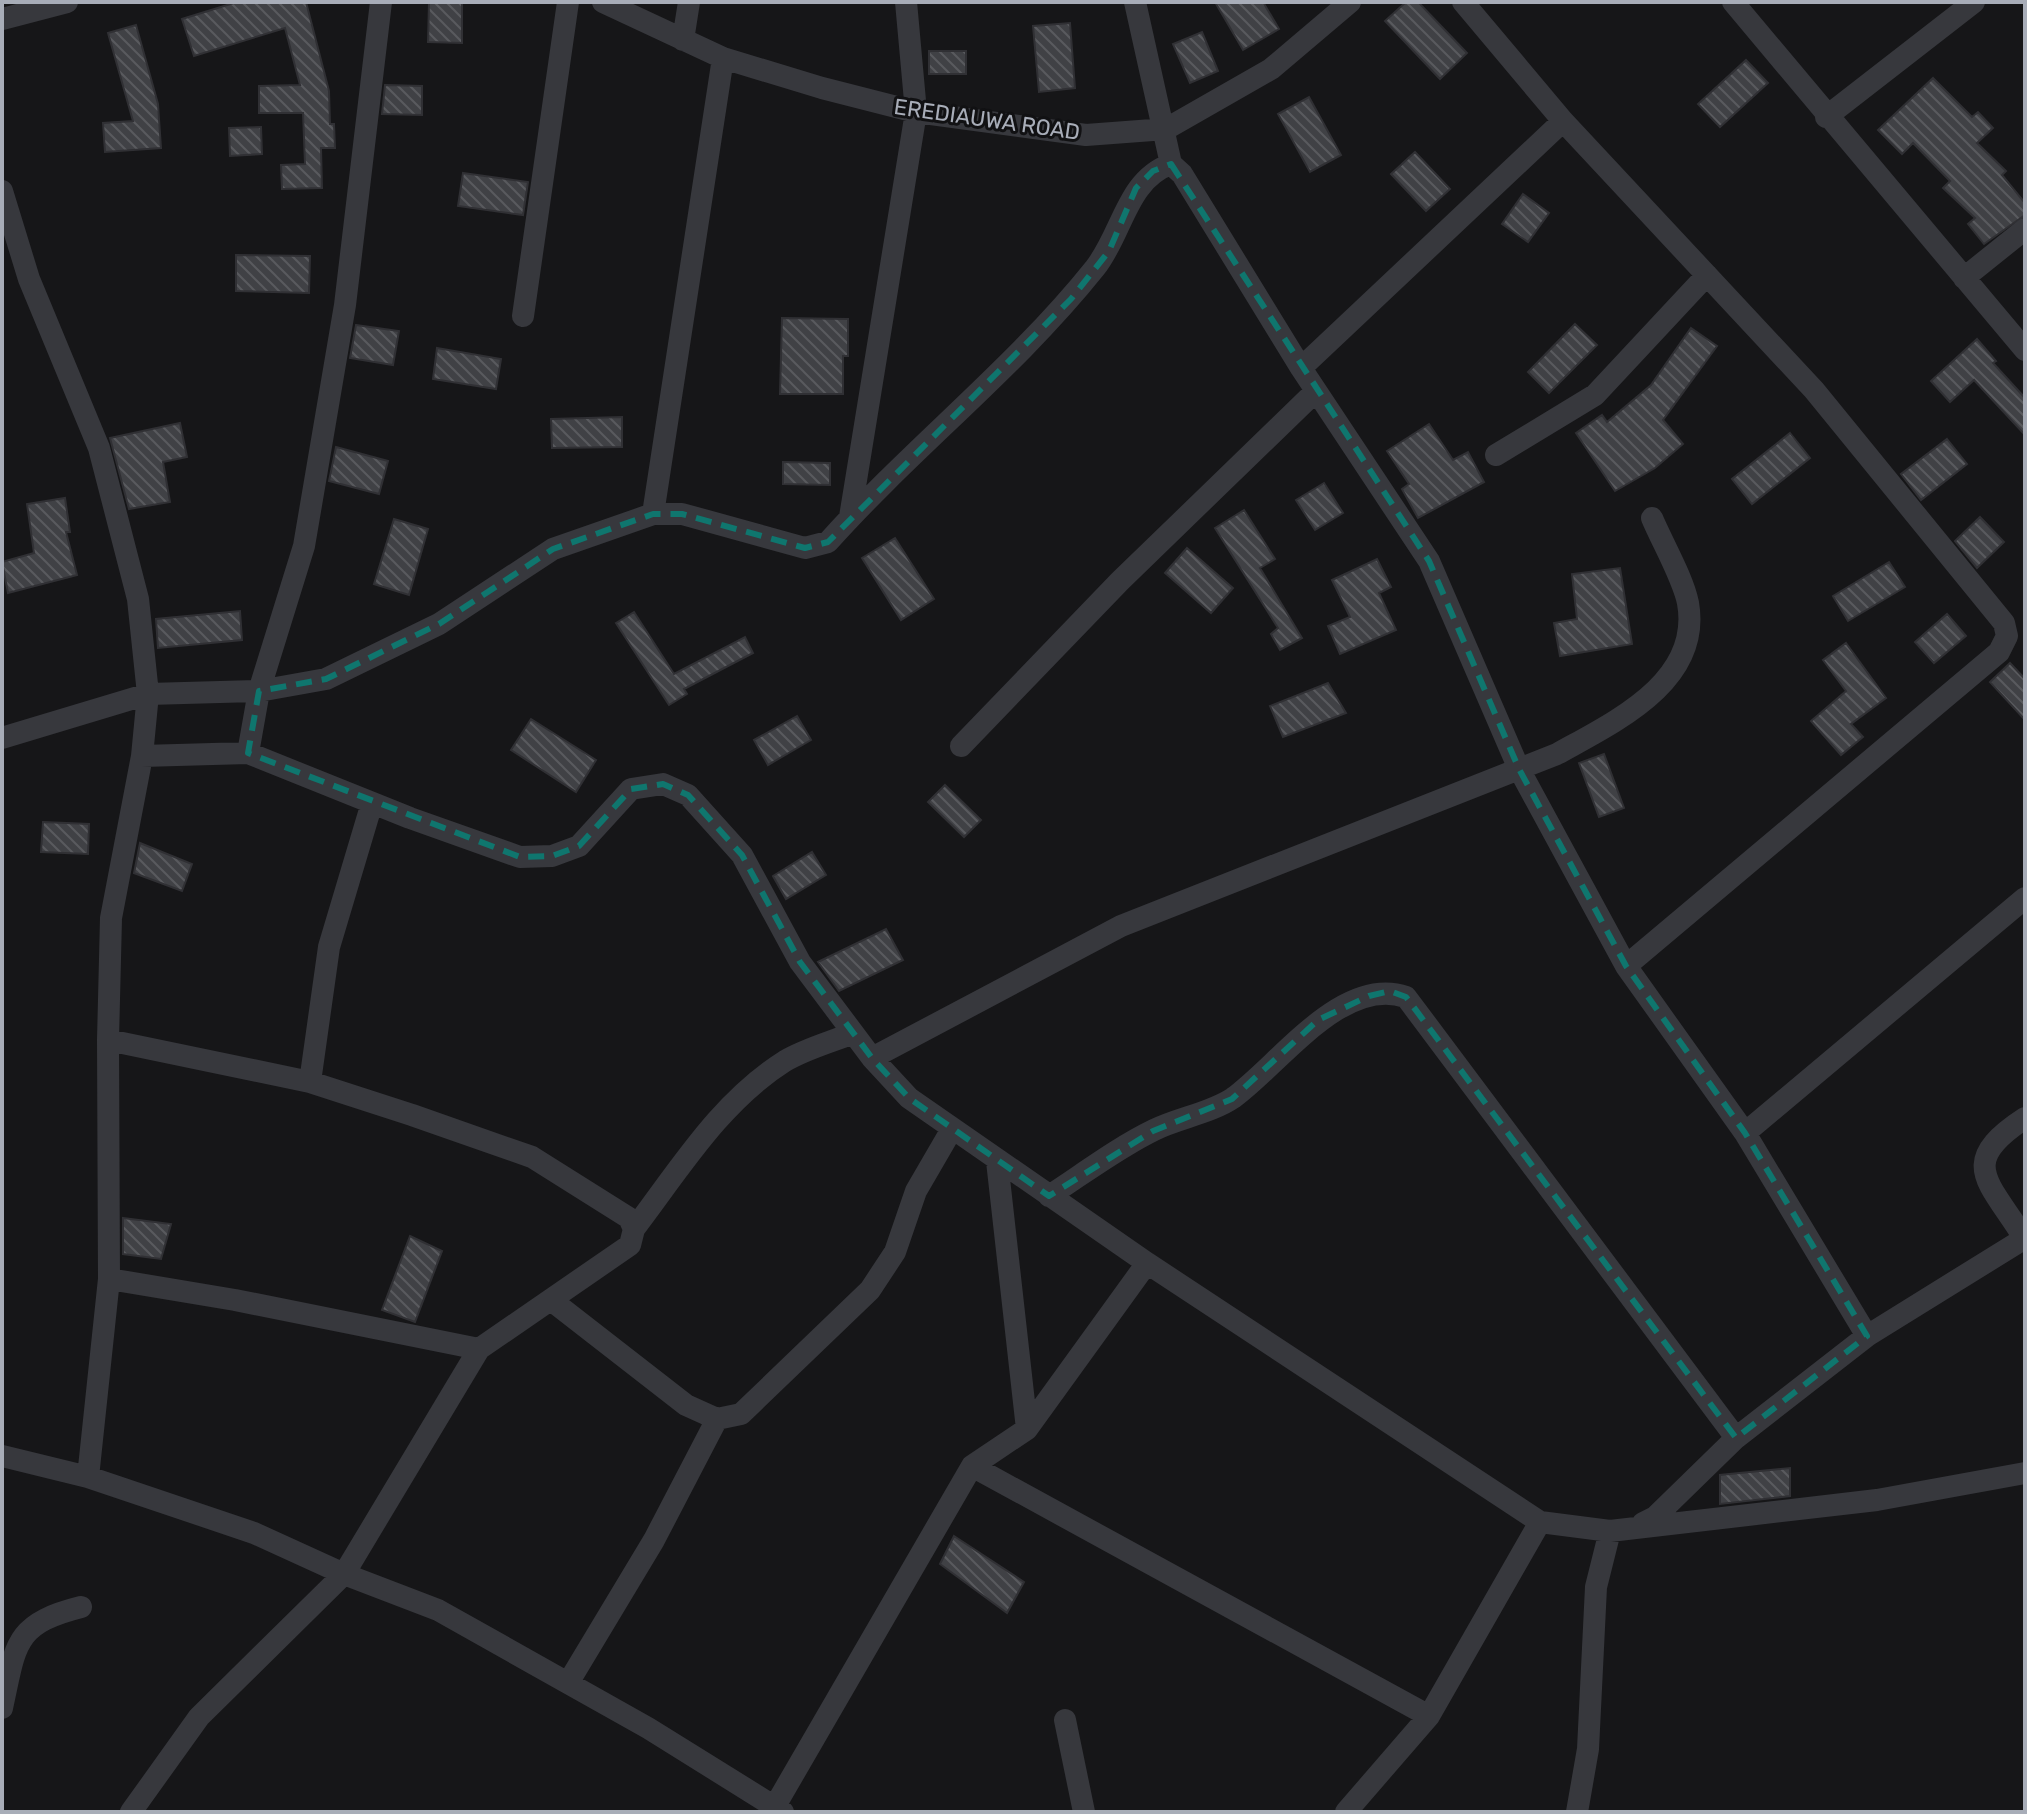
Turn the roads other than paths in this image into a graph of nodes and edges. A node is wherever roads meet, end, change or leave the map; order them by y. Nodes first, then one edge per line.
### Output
1 (65, 2) edge
2 (381, 2) edge
3 (568, 2) edge
4 (603, 2) edge
5 (689, 2) edge
6 (906, 2) edge
7 (1135, 2) edge
8 (1350, 2) edge
9 (1463, 2) edge
10 (1733, 2) edge
11 (1974, 2) edge
12 (2, 19) edge
13 (683, 40) junction
14 (723, 58) junction
15 (916, 112) junction
16 (1826, 117) junction
17 (1563, 121) junction
18 (1166, 129) junction
19 (1171, 164) junction
20 (2, 191) edge
21 (2025, 229) edge
22 (1707, 275) junction
23 (1964, 278) junction
24 (523, 316) dead end
25 (2025, 350) edge
26 (1301, 368) junction
27 (1316, 391) junction
28 (1496, 455) dead end
29 (653, 514) junction
30 (850, 517) junction
31 (1652, 518) dead end
32 (2004, 623) junction
33 (2025, 642) edge
34 (259, 691) junction
35 (148, 694) junction
36 (2, 738) edge
37 (961, 746) dead end
38 (248, 753) junction
39 (142, 756) junction
40 (1519, 769) junction
41 (372, 803) junction
42 (2025, 898) edge
43 (1626, 966) junction
44 (853, 1033) junction
45 (108, 1040) junction
46 (872, 1058) junction
47 (310, 1082) junction
48 (2025, 1118) edge
49 (952, 1129) junction
50 (1745, 1133) junction
51 (997, 1161) junction
52 (1049, 1196) junction
53 (634, 1229) junction
54 (2025, 1238) edge
55 (1147, 1263) junction
56 (109, 1279) junction
57 (551, 1300) junction
58 (1867, 1336) junction
59 (479, 1349) junction
60 (717, 1419) junction
61 (1027, 1429) junction
62 (1736, 1438) junction
63 (2, 1456) edge
64 (972, 1466) junction
65 (2025, 1473) edge
66 (88, 1477) junction
67 (1540, 1522) junction
68 (1637, 1525) junction
69 (1610, 1531) junction
70 (344, 1574) junction
71 (81, 1607) dead end
72 (568, 1683) junction
73 (2, 1708) edge
74 (1429, 1716) junction
75 (1065, 1720) dead end
76 (779, 1809) edge
77 (131, 1812) edge
78 (1084, 1812) edge
79 (1346, 1812) edge
80 (1577, 1812) edge

1 - 12 street
2 - 34 street
3 - 24 street
4 - 13 street, EREDIAUWA ROAD
5 - 13 street
6 - 15 street
7 - 18 street
8 - 18 street, EREDIAUWA ROAD
9 - 17 street
10 - 16 street
11 - 16 street
13 - 14 street, EREDIAUWA ROAD
14 - 15 street, EREDIAUWA ROAD
14 - 29 street
15 - 18 street, EREDIAUWA ROAD
15 - 30 street
16 - 23 street
17 - 22 street
17 - 26 street
18 - 19 street
19 - 26 street
19 - 30 street
20 - 35 street
21 - 23 street
22 - 28 street
22 - 32 street
23 - 25 street
26 - 27 street
27 - 37 street
27 - 40 street
29 - 30 street
29 - 34 street
31 - 40 street
32 - 33 street
32 - 43 street
34 - 35 street
34 - 38 street
35 - 36 street
35 - 39 street
38 - 39 street
38 - 41 street
39 - 45 street
40 - 43 street
40 - 46 street
41 - 44 street
41 - 47 street
42 - 50 street
43 - 50 street
44 - 46 street
44 - 53 street
45 - 47 street
45 - 56 street
46 - 49 street
47 - 53 street
48 - 54 street
49 - 51 street
49 - 60 street
50 - 58 street
51 - 52 street
51 - 61 street
52 - 55 street
52 - 62 street
53 - 57 street
54 - 58 street
55 - 61 street
55 - 67 street
56 - 59 street
56 - 66 street
57 - 59 street
57 - 60 street
58 - 62 street
59 - 70 street
60 - 72 street
61 - 64 street
62 - 68 street
63 - 66 street
64 - 74 street
64 - 76 street
65 - 68 street
66 - 70 street
67 - 69 street
67 - 74 street
68 - 69 street
69 - 80 street
70 - 72 street
70 - 77 street
71 - 73 street
72 - 76 street
74 - 79 street
75 - 78 street

